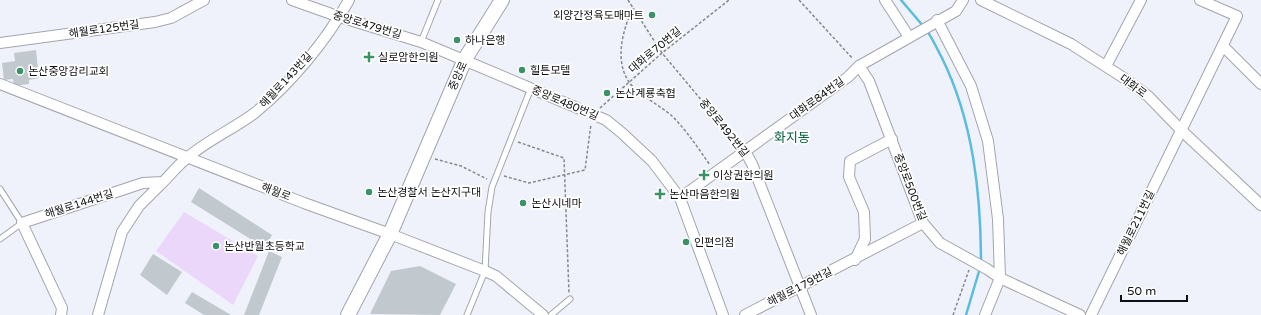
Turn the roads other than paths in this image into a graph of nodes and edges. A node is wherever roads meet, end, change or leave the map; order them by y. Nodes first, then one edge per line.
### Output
1 (204, 0) edge
2 (292, 0) edge
3 (349, 0) edge
4 (438, 0) edge
5 (502, 0) edge
6 (885, 0) edge
7 (963, 0) edge
8 (981, 0) edge
9 (1141, 0) edge
10 (1200, 0) edge
11 (340, 17) junction
12 (933, 22) junction
13 (909, 37) junction
14 (421, 42) junction
15 (0, 43) edge
16 (1223, 46) junction
17 (465, 59) junction
18 (859, 66) junction
19 (1106, 66) junction
20 (0, 84) edge
21 (1261, 84) edge
22 (532, 88) junction
23 (1181, 130) junction
24 (892, 139) junction
25 (745, 151) junction
26 (187, 157) junction
27 (163, 182) junction
28 (0, 189) edge
29 (680, 198) junction
30 (1261, 205) edge
31 (22, 223) junction
32 (923, 223) junction
33 (390, 234) junction
34 (0, 239) edge
35 (855, 260) junction
36 (485, 270) junction
37 (1000, 278) junction
38 (800, 286) junction
39 (570, 299) road end
40 (62, 315) edge
41 (98, 315) edge
42 (348, 315) edge
43 (467, 315) edge
44 (543, 315) edge
45 (551, 315) edge
46 (723, 315) edge
47 (745, 315) edge
48 (811, 315) edge
49 (985, 315) edge
50 (1080, 315) edge
51 (1090, 315) edge

1 - 15 street, 해월로125번길
2 - 11 street, 중앙로479번길
3 - 11 street, 해월로143번길
4 - 14 lane
5 - 17 main road, 중앙로
6 - 13 street
7 - 12 street, 대화로84번길
8 - 19 street, 대화로
9 - 19 street
10 - 16 street, 해월로211번길
11 - 14 street, 중앙로479번길
11 - 26 street, 해월로143번길
12 - 13 street, 대화로84번길
12 - 37 street
13 - 18 street, 대화로84번길
14 - 17 street, 중앙로479번길
16 - 21 street
16 - 23 street, 해월로211번길
17 - 22 street, 중앙로480번길
17 - 33 main road, 중앙로
18 - 24 street, 중앙로500번길
18 - 25 street, 대화로84번길
19 - 23 street, 대화로
20 - 26 street, 해월로
22 - 29 street, 중앙로480번길
22 - 36 lane
23 - 30 street, 대화로
23 - 51 street, 해월로211번길
24 - 32 street, 중앙로500번길
24 - 35 street
25 - 29 street, 대화로84번길
25 - 38 street, 중앙로492번길
26 - 27 street
26 - 33 street, 해월로
27 - 31 street, 해월로144번길
27 - 41 street
28 - 31 lane
29 - 46 street, 중앙로480번길
31 - 34 lane, 해월로144번길
31 - 40 street
32 - 35 street, 해월로179번길
32 - 37 street, 중앙로500번길
33 - 36 street, 해월로
33 - 42 main road, 중앙로
35 - 38 street, 해월로179번길
36 - 43 lane
36 - 44 street, 해월로
37 - 49 street
37 - 50 street, 중앙로500번길
38 - 47 street, 해월로179번길
38 - 48 street, 중앙로492번길
39 - 45 lane

